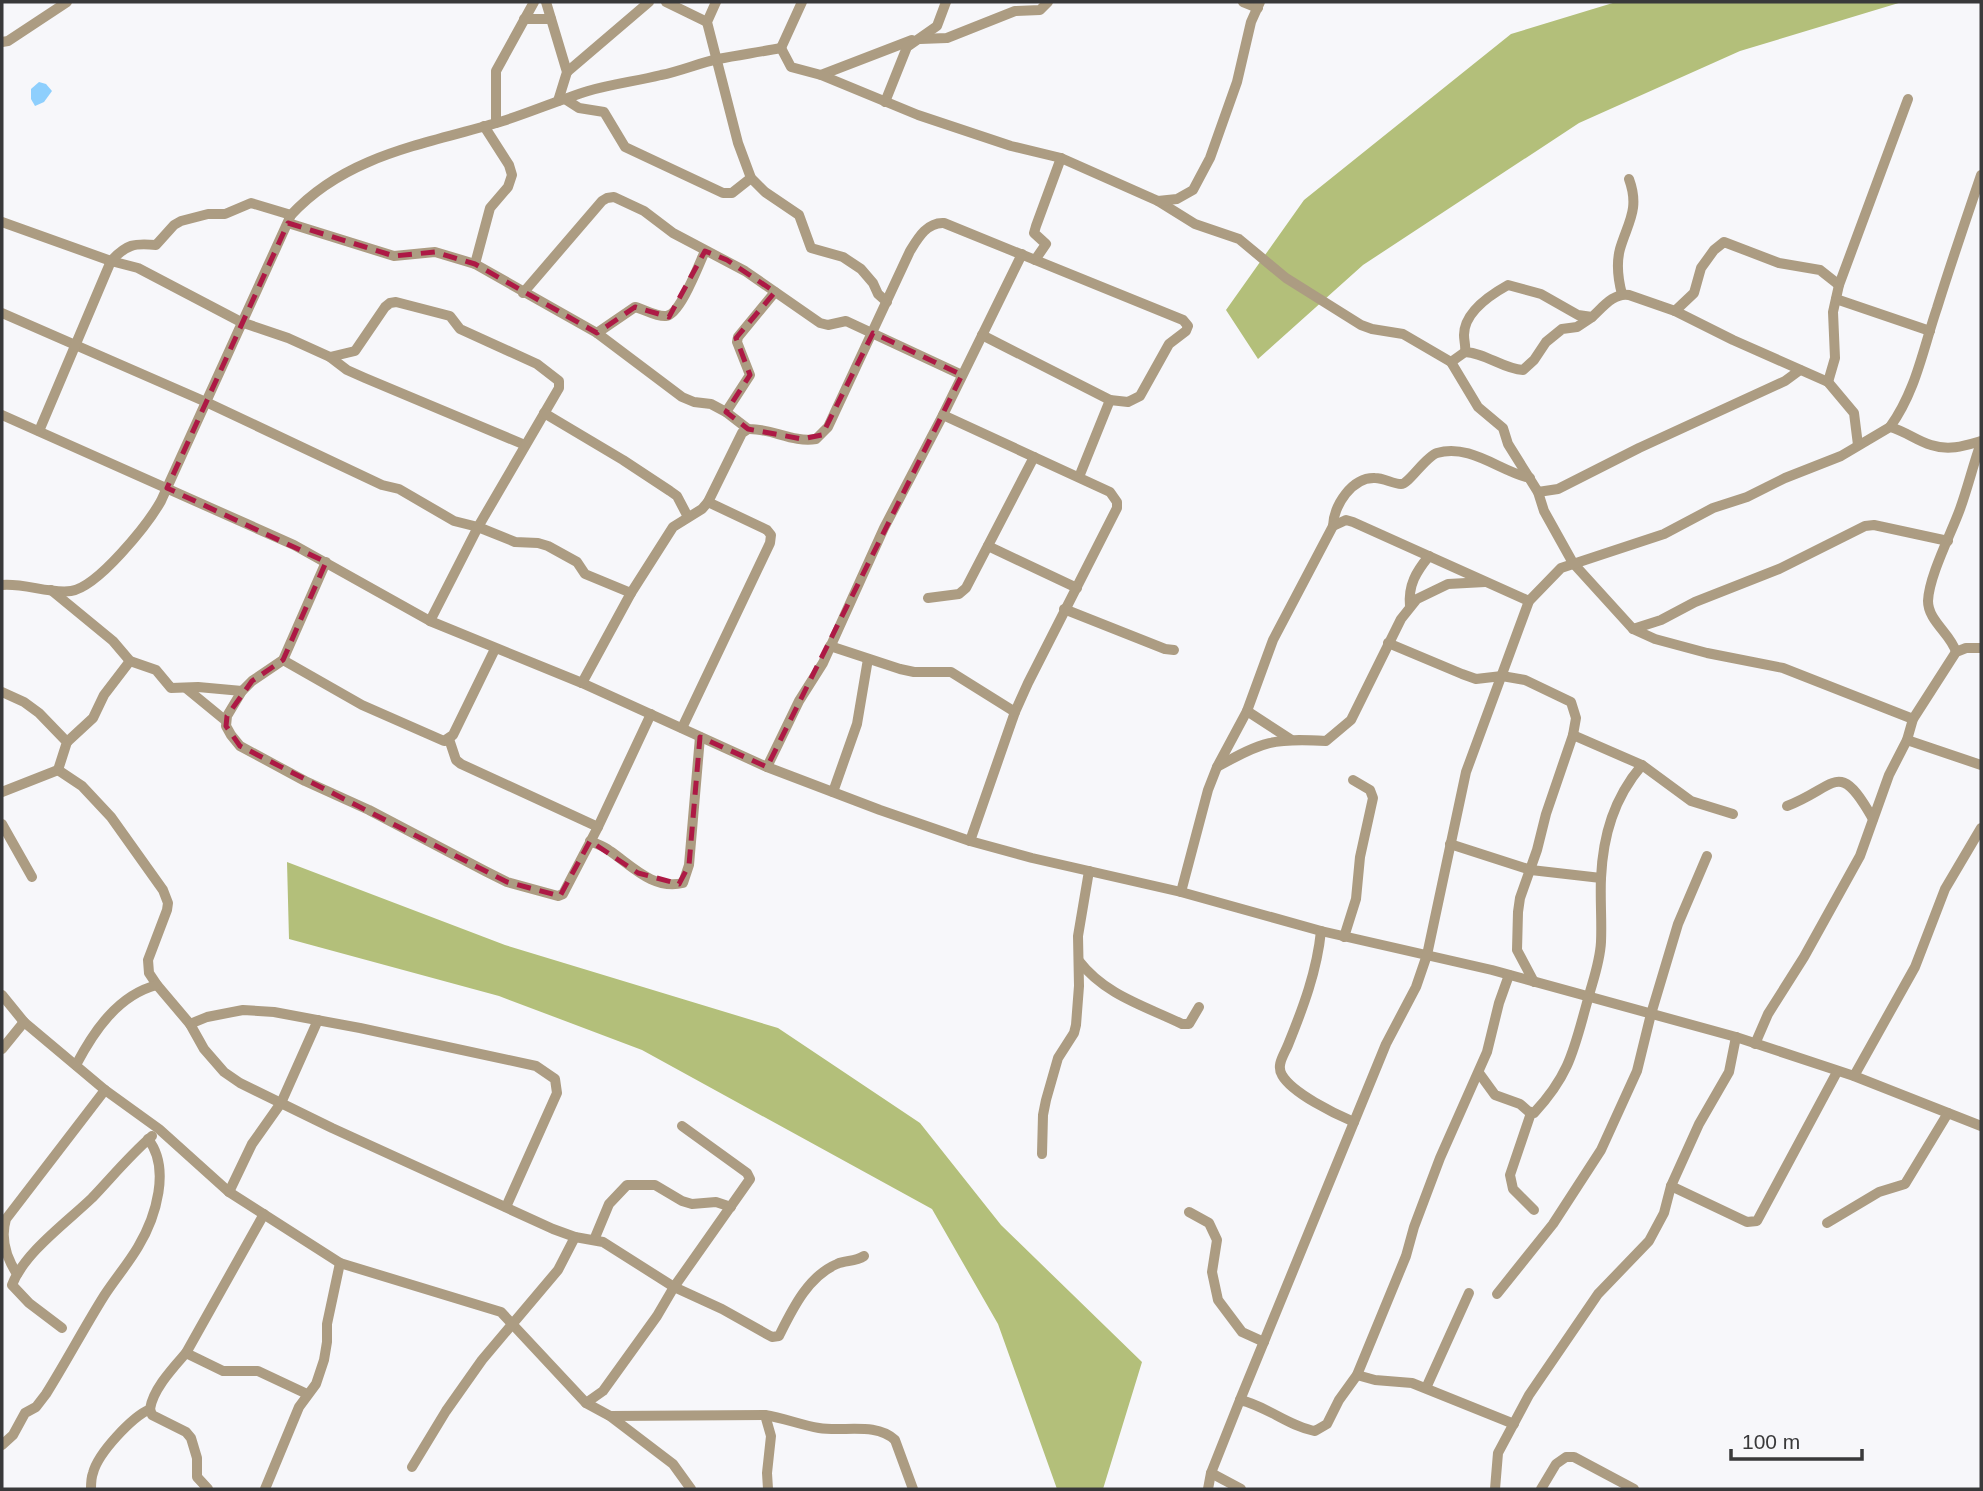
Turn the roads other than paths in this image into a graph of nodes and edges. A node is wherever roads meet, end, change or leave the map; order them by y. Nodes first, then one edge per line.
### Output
1 (46, 2) edge
2 (66, 2) edge
3 (534, 2) edge
4 (547, 2) edge
5 (649, 2) edge
6 (666, 2) edge
7 (716, 2) edge
8 (802, 2) edge
9 (946, 2) edge
10 (1048, 2) edge
11 (1243, 2) edge
12 (1259, 5) edge
13 (56, 9) junction
14 (524, 19) junction
15 (551, 19) junction
16 (707, 22) junction
17 (925, 36) junction
18 (2, 42) edge
19 (781, 48) junction
20 (716, 60) junction
21 (567, 72) junction
22 (821, 75) junction
23 (1908, 99) dead end
24 (561, 100) junction
25 (885, 102) junction
26 (496, 123) junction
27 (484, 126) junction
28 (1061, 158) junction
29 (1981, 175) edge
30 (751, 178) junction
31 (1629, 179) dead end
32 (1158, 201) junction
33 (289, 219) junction
34 (2, 222) edge
35 (705, 251) junction
36 (1022, 254) junction
37 (1035, 260) junction
38 (111, 261) junction
39 (475, 264) junction
40 (1839, 285) junction
41 (775, 292) junction
42 (523, 293) junction
43 (1622, 294) junction
44 (1836, 299) junction
45 (887, 302) junction
46 (1675, 311) junction
47 (2, 313) edge
48 (1592, 317) junction
49 (241, 322) junction
50 (1930, 331) junction
51 (597, 333) junction
52 (873, 333) junction
53 (982, 335) junction
54 (76, 344) junction
55 (1465, 352) junction
56 (330, 358) junction
57 (1451, 362) junction
58 (1800, 370) junction
59 (962, 375) junction
60 (1828, 382) junction
61 (1110, 400) junction
62 (206, 402) junction
63 (726, 412) junction
64 (544, 413) junction
65 (2, 415) edge
66 (943, 415) junction
67 (1890, 427) junction
68 (747, 429) junction
69 (39, 431) junction
70 (1981, 442) edge
71 (525, 445) junction
72 (1858, 446) junction
73 (1034, 457) junction
74 (1079, 477) junction
75 (1530, 478) junction
76 (167, 488) junction
77 (1538, 492) junction
78 (708, 502) junction
79 (688, 517) junction
80 (1333, 526) junction
81 (478, 527) junction
82 (1948, 541) junction
83 (988, 546) junction
84 (1429, 556) junction
85 (326, 562) junction
86 (1573, 563) junction
87 (1488, 582) junction
88 (2, 585) edge
89 (1077, 588) junction
90 (48, 589) junction
91 (631, 593) junction
92 (928, 598) dead end
93 (1529, 601) junction
94 (1410, 606) junction
95 (1064, 609) junction
96 (430, 621) junction
97 (1633, 629) junction
98 (1388, 643) junction
99 (830, 646) junction
100 (1981, 648) edge
101 (495, 649) junction
102 (1174, 650) dead end
103 (1956, 652) junction
104 (868, 659) junction
105 (130, 660) junction
106 (283, 660) junction
107 (1502, 676) junction
108 (582, 683) junction
109 (187, 688) junction
110 (242, 691) junction
111 (2, 692) edge
112 (1247, 711) junction
113 (1015, 712) junction
114 (651, 714) junction
115 (1913, 719) junction
116 (226, 721) junction
117 (682, 728) junction
118 (1573, 735) junction
119 (700, 737) junction
120 (1290, 739) junction
121 (449, 740) junction
122 (1907, 740) junction
123 (67, 742) junction
124 (1642, 765) junction
125 (1981, 765) edge
126 (767, 766) junction
127 (1217, 767) junction
128 (58, 770) junction
129 (1353, 779) dead end
130 (2, 792) edge
131 (832, 792) junction
132 (1787, 806) dead end
133 (1733, 814) dead end
134 (1873, 819) junction
135 (2, 824) edge
136 (598, 827) junction
137 (1981, 828) edge
138 (590, 841) junction
139 (970, 841) junction
140 (1450, 844) junction
141 (1707, 856) dead end
142 (1531, 870) junction
143 (1089, 871) junction
144 (32, 877) dead end
145 (1601, 878) junction
146 (1181, 892) junction
147 (1321, 931) junction
148 (1344, 937) junction
149 (1427, 955) junction
150 (1079, 961) junction
151 (1508, 975) junction
152 (1534, 982) junction
153 (157, 985) junction
154 (2, 995) edge
155 (1588, 997) junction
156 (1199, 1007) dead end
157 (1651, 1014) junction
158 (318, 1020) junction
159 (24, 1022) junction
160 (190, 1024) junction
161 (1736, 1037) junction
162 (1755, 1044) junction
163 (2, 1049) edge
164 (76, 1065) junction
165 (1838, 1072) junction
166 (1479, 1073) junction
167 (1854, 1076) junction
168 (105, 1090) junction
169 (281, 1103) junction
170 (1531, 1113) junction
171 (1948, 1113) junction
172 (1354, 1122) junction
173 (1980, 1125) edge
174 (682, 1126) dead end
175 (159, 1129) junction
176 (148, 1139) junction
177 (1042, 1154) dead end
178 (1671, 1186) junction
179 (229, 1192) junction
180 (506, 1207) junction
181 (731, 1207) junction
182 (1534, 1210) dead end
183 (1189, 1212) dead end
184 (264, 1214) junction
185 (1827, 1223) dead end
186 (575, 1237) junction
187 (594, 1240) junction
188 (864, 1256) dead end
189 (341, 1263) junction
190 (17, 1273) junction
191 (674, 1287) junction
192 (1469, 1293) dead end
193 (1497, 1294) dead end
194 (511, 1324) junction
195 (62, 1328) dead end
196 (1265, 1342) junction
197 (187, 1353) junction
198 (1357, 1375) junction
199 (1426, 1388) junction
200 (307, 1394) junction
201 (1240, 1400) junction
202 (586, 1403) junction
203 (150, 1409) junction
204 (765, 1415) junction
205 (610, 1416) junction
206 (1514, 1424) junction
207 (2, 1445) edge
208 (412, 1467) dead end
209 (1211, 1473) junction
210 (1499, 1488) edge
211 (91, 1489) edge
212 (208, 1489) edge
213 (265, 1489) edge
214 (691, 1489) edge
215 (768, 1489) edge
216 (913, 1489) edge
217 (1208, 1489) edge
218 (1241, 1489) edge
219 (1541, 1489) edge
220 (1634, 1489) edge

1 - 13 street
2 - 13 street
3 - 14 street
4 - 15 street
5 - 21 street
6 - 16 street
7 - 16 street
8 - 19 street
9 - 17 street
10 - 17 street
11 - 12 street
12 - 32 street
13 - 18 street
14 - 15 street
14 - 26 street
15 - 21 street
16 - 20 street
17 - 22 street
17 - 25 street
19 - 20 street
19 - 22 street
20 - 24 street
20 - 30 street
21 - 24 street
22 - 25 street
23 - 40 street
24 - 26 street
24 - 30 street
25 - 28 street
26 - 27 street
27 - 33 street
27 - 39 street
28 - 32 street
28 - 37 street
29 - 50 street
30 - 45 street
31 - 43 street
32 - 57 street
33 - 38 street
33 - 39 street
33 - 49 street
34 - 38 street
35 - 41 street
35 - 42 street
35 - 51 street
36 - 37 street
36 - 45 street
36 - 53 street
37 - 61 street
38 - 49 street
38 - 54 street
39 - 42 street
40 - 44 street
40 - 46 street
41 - 52 street
41 - 63 street
42 - 51 street
43 - 46 street
43 - 48 street
44 - 50 street
44 - 60 street
45 - 52 street
46 - 58 street
47 - 54 street
48 - 55 street
48 - 55 street
49 - 56 street
49 - 62 street
50 - 67 street
51 - 63 street
52 - 59 street
52 - 68 street
53 - 59 street
53 - 61 street
54 - 62 street
54 - 69 street
55 - 57 street
56 - 64 street
56 - 71 street
57 - 75 street
58 - 60 street
58 - 77 street
59 - 66 street
60 - 72 street
61 - 74 street
62 - 76 street
62 - 81 street
63 - 68 street
64 - 71 street
64 - 79 street
65 - 69 street
66 - 73 street
66 - 99 street
67 - 70 street
67 - 72 street
68 - 78 street
69 - 76 street
70 - 82 street
71 - 81 street
72 - 86 street
73 - 74 street
73 - 83 street
74 - 89 street
75 - 77 street
75 - 80 street
76 - 85 street
76 - 90 street
77 - 86 street
78 - 79 street
78 - 117 street
79 - 91 street
80 - 84 street
80 - 112 street
81 - 91 street
81 - 96 street
82 - 97 street
82 - 103 street
83 - 89 street
83 - 92 street
84 - 87 street
84 - 94 street
85 - 96 street
85 - 106 street
86 - 93 street
86 - 97 street
87 - 93 street
87 - 94 street
88 - 90 street
89 - 95 street
90 - 105 street
91 - 108 street
93 - 107 street
94 - 98 street
95 - 102 street
95 - 113 street
96 - 101 street
97 - 115 street
98 - 107 street
98 - 120 street
99 - 104 street
99 - 126 street
100 - 103 street
101 - 108 street
101 - 121 street
103 - 115 street
104 - 113 street
104 - 131 street
105 - 109 street
105 - 123 street
106 - 110 street
106 - 121 street
107 - 118 street
107 - 140 street
108 - 114 street
109 - 110 street
109 - 116 street
110 - 116 street
111 - 123 street
112 - 120 street
112 - 127 street
113 - 139 street
114 - 117 street
114 - 136 street
115 - 122 street
116 - 138 street
117 - 119 street
118 - 124 street
118 - 142 street
119 - 126 street
119 - 138 street
120 - 127 street
121 - 136 street
122 - 125 street
122 - 134 street
123 - 128 street
124 - 133 street
124 - 145 street
126 - 131 street
127 - 146 street
128 - 130 street
128 - 153 street
129 - 148 street
131 - 139 street
132 - 134 street
134 - 162 street
135 - 144 street
136 - 138 street
137 - 167 street
139 - 143 street
140 - 142 street
140 - 149 street
141 - 157 street
142 - 145 street
142 - 152 street
143 - 146 street
143 - 150 street
145 - 155 street
146 - 147 street
147 - 148 street
147 - 172 street
148 - 149 street
149 - 151 street
149 - 172 street
150 - 156 street
150 - 177 street
151 - 152 street
151 - 166 street
152 - 155 street
153 - 160 street
153 - 164 street
154 - 159 street
155 - 157 street
155 - 170 street
157 - 161 street
157 - 193 street
158 - 160 street
158 - 169 street
158 - 180 street
159 - 163 street
159 - 164 street
160 - 169 street
161 - 162 street
161 - 178 street
162 - 165 street
164 - 168 street
165 - 167 street
165 - 178 street
166 - 170 street
166 - 198 street
167 - 171 street
168 - 175 street
168 - 190 street
169 - 179 street
169 - 180 street
170 - 182 street
171 - 173 street
171 - 185 street
172 - 196 street
174 - 181 street
175 - 176 street
175 - 179 street
176 - 190 street
176 - 207 street
178 - 206 street
179 - 184 street
180 - 186 street
181 - 187 street
181 - 191 street
183 - 196 street
184 - 189 street
184 - 197 street
186 - 187 street
186 - 194 street
187 - 191 street
188 - 191 street
189 - 194 street
189 - 200 street
190 - 195 street
191 - 202 street
192 - 199 street
194 - 202 street
194 - 208 street
196 - 201 street
197 - 200 street
197 - 203 street
198 - 199 street
198 - 201 street
199 - 206 street
200 - 213 street
201 - 209 street
202 - 205 street
203 - 211 street
203 - 212 street
204 - 205 street
204 - 215 street
204 - 216 street
205 - 214 street
206 - 210 street
209 - 217 street
209 - 218 street
219 - 220 street

